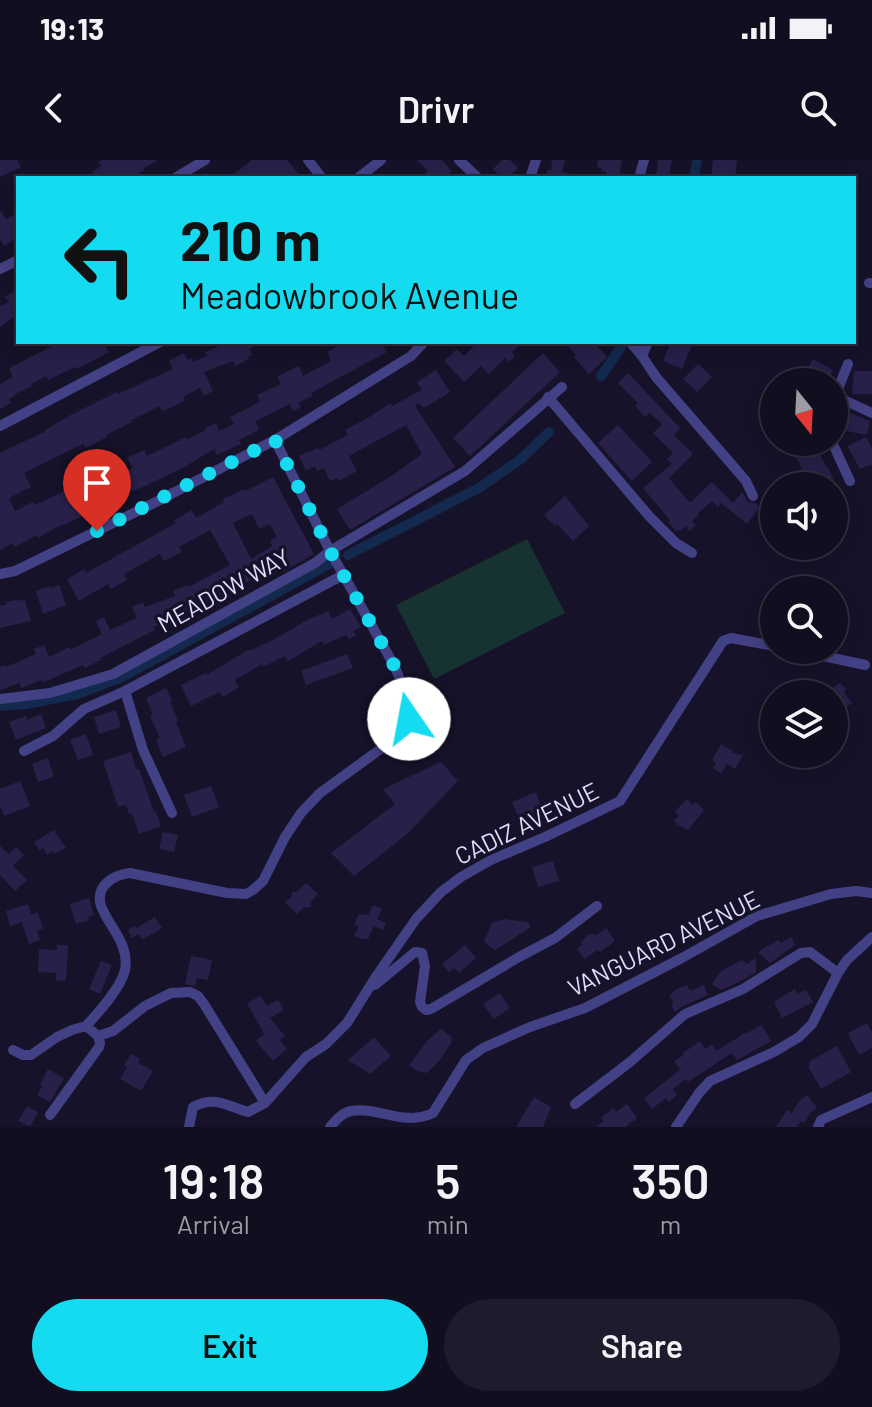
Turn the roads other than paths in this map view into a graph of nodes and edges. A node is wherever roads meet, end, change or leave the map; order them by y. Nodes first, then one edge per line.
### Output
1 (205, 160) edge
2 (308, 160) edge
3 (381, 160) edge
4 (459, 160) edge
5 (178, 176) edge
6 (320, 176) edge
7 (361, 176) edge
8 (476, 176) edge
9 (156, 344) edge
10 (422, 344) edge
11 (632, 344) edge
12 (647, 344) edge
13 (642, 356) junction
14 (848, 364) dead end
15 (846, 368) edge
16 (562, 387) dead end
17 (548, 397) junction
18 (848, 402) edge
19 (872, 413) edge
20 (0, 426) edge
21 (275, 440) junction
22 (838, 456) edge
23 (850, 481) dead end
24 (753, 496) dead end
25 (330, 551) junction
26 (692, 553) dead end
27 (0, 574) edge
28 (343, 575) junction
29 (760, 643) edge
30 (848, 661) edge
31 (865, 665) dead end
32 (125, 691) junction
33 (0, 699) edge
34 (24, 751) dead end
35 (172, 813) dead end
36 (872, 893) edge
37 (597, 906) dead end
38 (872, 937) edge
39 (838, 973) junction
40 (367, 992) junction
41 (86, 1026) junction
42 (98, 1036) junction
43 (13, 1050) dead end
44 (872, 1097) edge
45 (265, 1103) junction
46 (575, 1104) dead end
47 (50, 1115) dead end
48 (189, 1127) edge
49 (330, 1127) edge
50 (676, 1127) edge
51 (818, 1127) edge

1 - 5 street
2 - 6 street
3 - 7 street
4 - 8 street
9 - 20 street
10 - 21 street
11 - 13 street
12 - 13 street
13 - 24 street
14 - 15 street
16 - 17 street, MEADOW WAY
17 - 25 street, MEADOW WAY
17 - 26 street
18 - 19 street
21 - 25 street
21 - 27 street
22 - 23 street
25 - 28 street
25 - 33 street, MEADOW WAY
28 - 32 street
28 - 41 street
29 - 40 street, CADIZ AVENUE
30 - 31 street
32 - 34 street
32 - 35 street
36 - 49 street, VANGUARD AVENUE
37 - 40 street
38 - 39 street
39 - 46 street
39 - 50 street
40 - 45 street, CADIZ AVENUE
41 - 42 street
41 - 43 street
42 - 45 street
42 - 47 street
44 - 51 street
45 - 48 street

